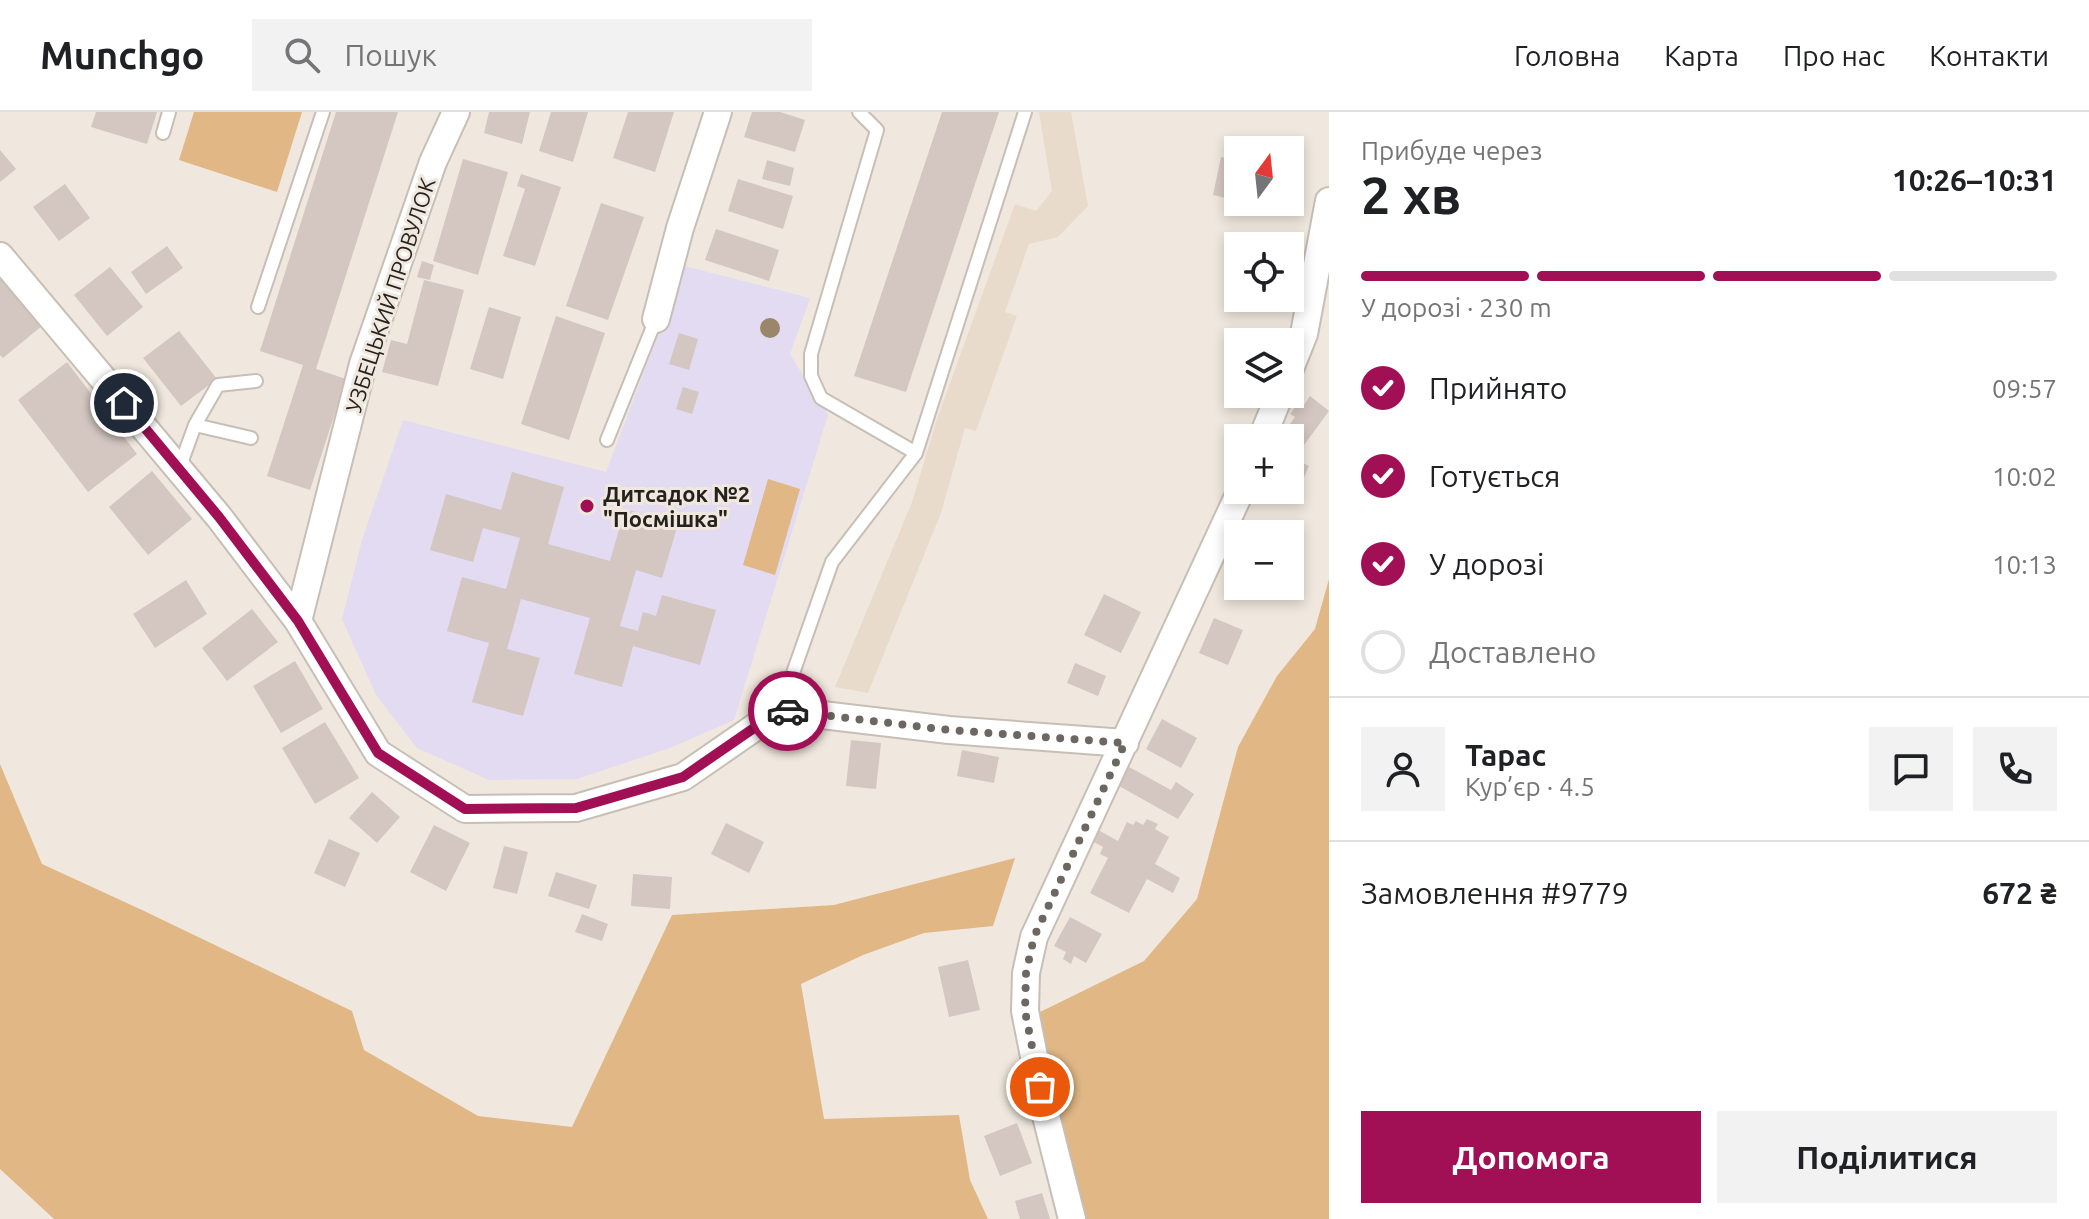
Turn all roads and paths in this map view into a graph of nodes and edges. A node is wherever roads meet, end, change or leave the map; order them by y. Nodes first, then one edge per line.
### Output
1 (169, 112) edge
2 (323, 112) edge
3 (456, 112) edge
4 (718, 112) edge
5 (859, 112) edge
6 (1025, 112) edge
7 (163, 133) dead end
8 (1329, 201) edge
9 (0, 256) edge
10 (258, 307) dead end
11 (656, 319) joint
12 (1304, 334) edge
13 (256, 381) dead end
14 (195, 425) junction
15 (251, 438) dead end
16 (607, 440) dead end
17 (916, 453) junction
18 (179, 469) junction
19 (1235, 504) edge
20 (298, 621) junction
21 (780, 710) junction
22 (1125, 743) junction
23 (1072, 1219) edge

1 - 7 lane
2 - 10 lane
3 - 20 street, УЗБЕЦЬКИЙ ПРОВУЛОК
4 - 11 street
5 - 17 lane
6 - 17 lane
8 - 12 street
9 - 18 street
11 - 16 lane
13 - 14 lane
14 - 15 lane
14 - 18 lane
17 - 21 lane
18 - 20 street
19 - 22 street
20 - 21 street
21 - 22 street
22 - 23 street

